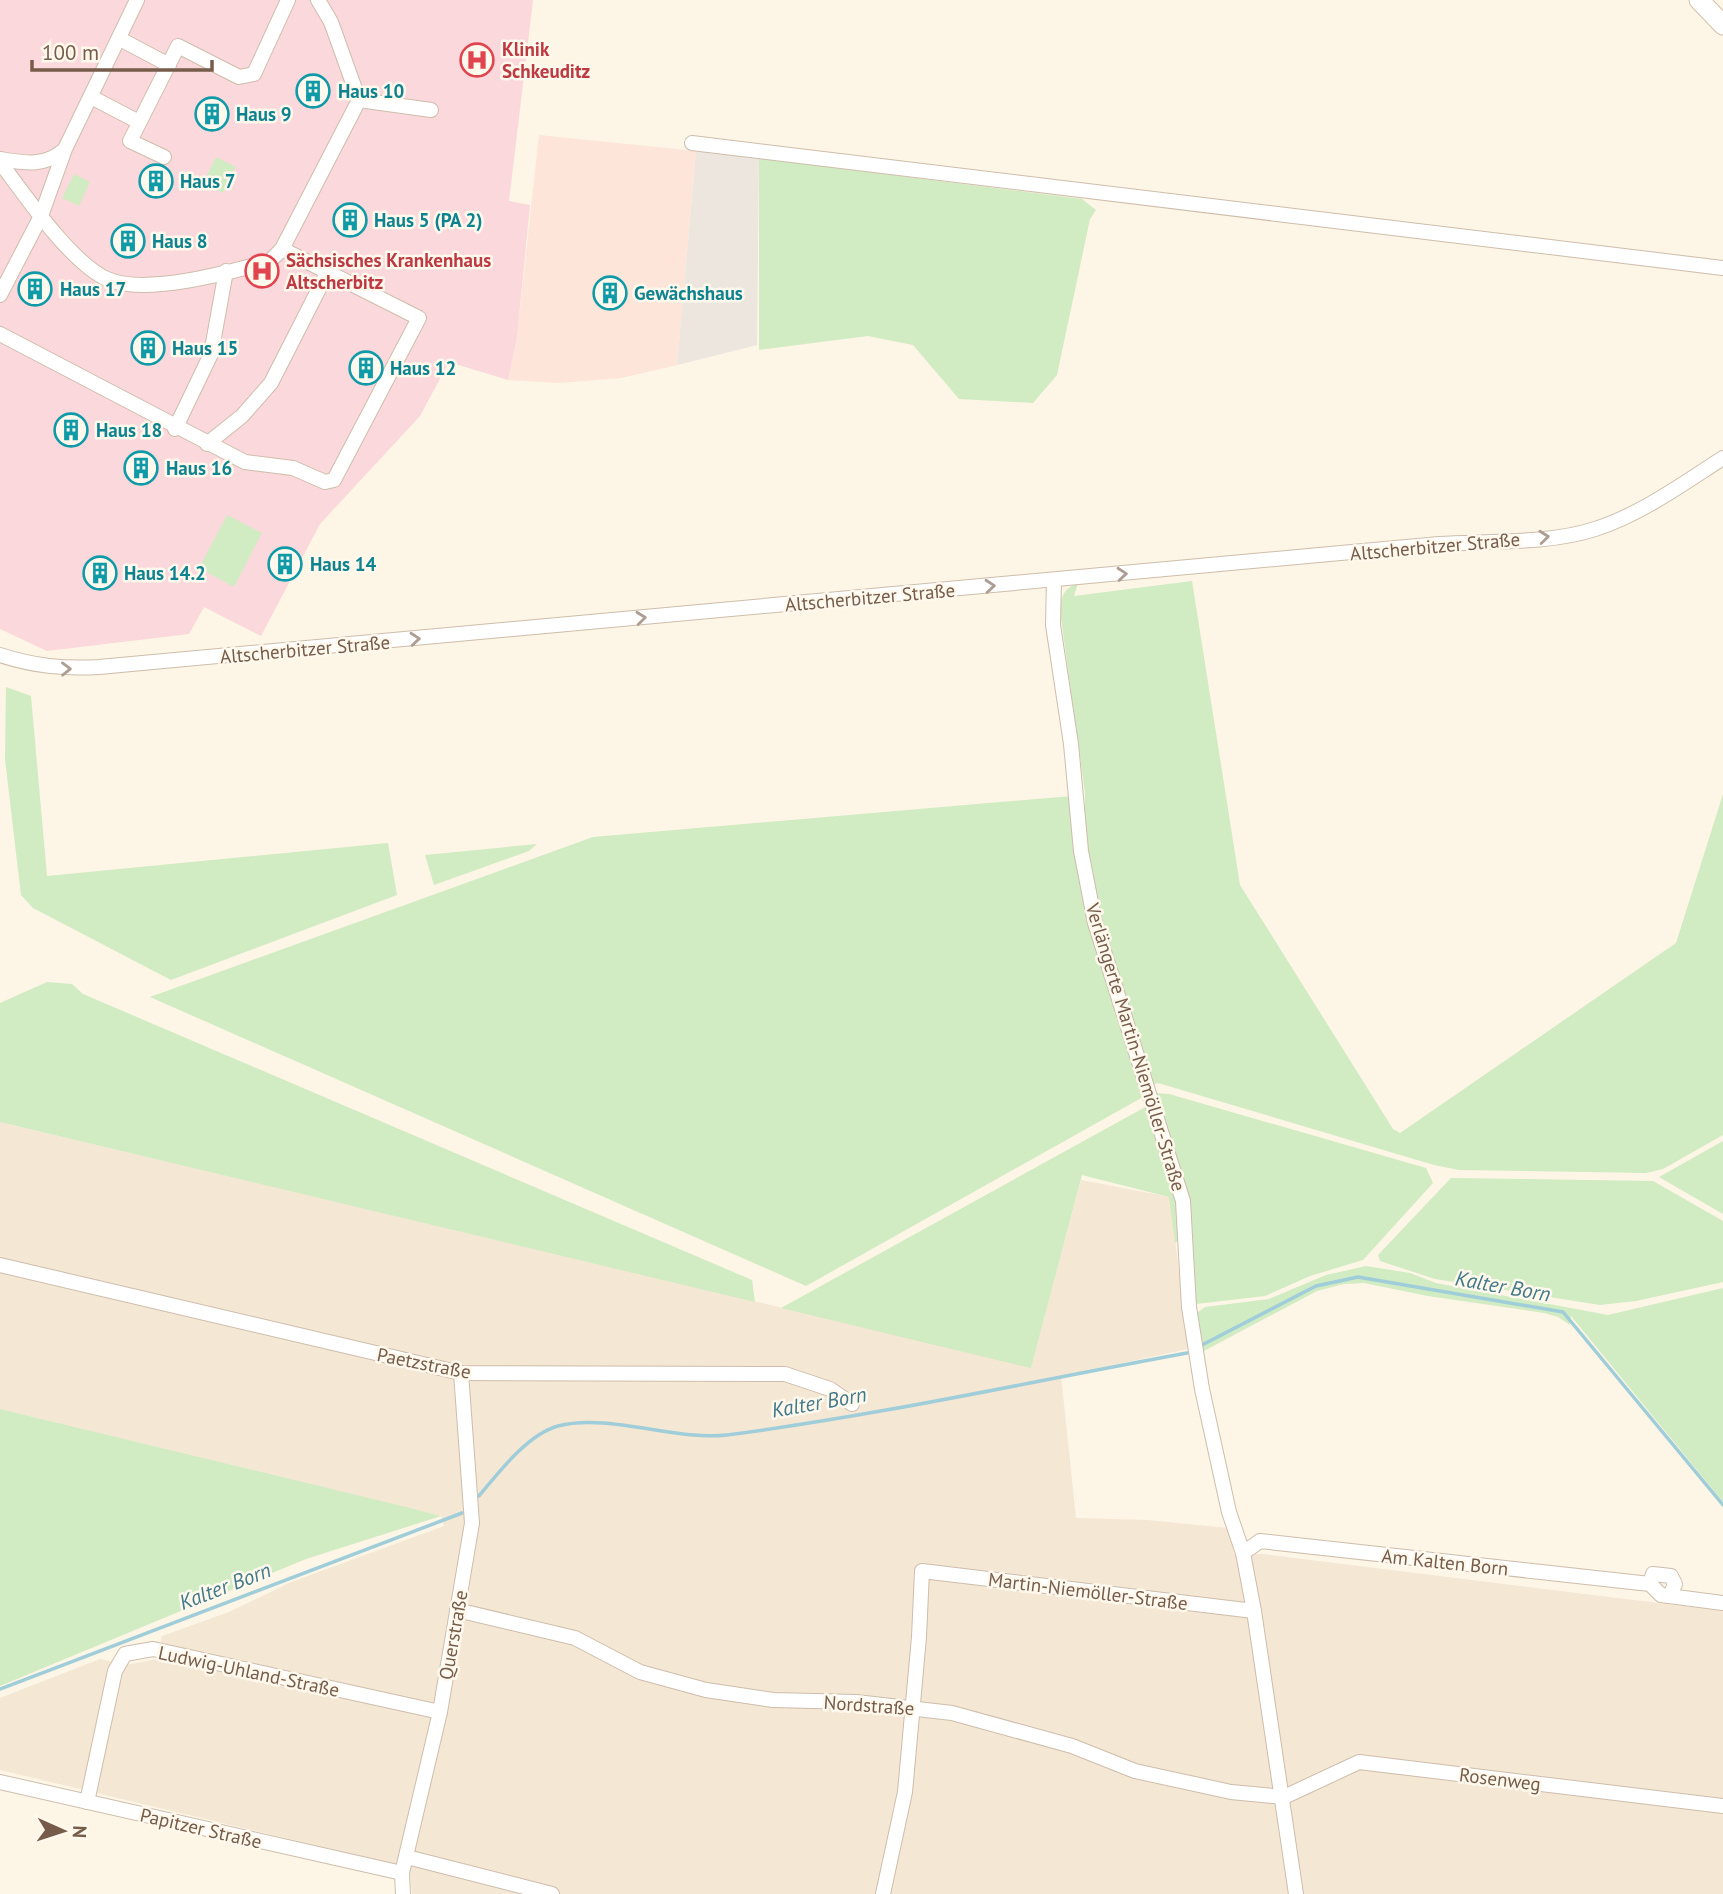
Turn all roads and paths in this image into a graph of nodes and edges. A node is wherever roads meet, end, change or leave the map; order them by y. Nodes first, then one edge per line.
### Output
1 (137, 0) edge
2 (288, 0) edge
3 (318, 0) edge
4 (1699, 0) edge
5 (1723, 25) edge
6 (120, 39) junction
7 (169, 65) junction
8 (91, 97) junction
9 (359, 100) junction
10 (431, 110) dead end
11 (139, 122) junction
12 (692, 143) dead end
13 (65, 149) junction
14 (164, 157) dead end
15 (0, 160) edge
16 (41, 216) junction
17 (282, 249) junction
18 (1723, 268) edge
19 (226, 271) junction
20 (327, 273) junction
21 (0, 295) edge
22 (0, 334) edge
23 (175, 429) junction
24 (207, 444) junction
25 (1723, 457) edge
26 (1054, 580) junction
27 (0, 655) edge
28 (0, 1265) edge
29 (461, 1373) junction
30 (852, 1404) dead end
31 (1243, 1553) junction
32 (1723, 1602) edge
33 (457, 1610) junction
34 (1254, 1611) junction
35 (910, 1707) junction
36 (440, 1712) junction
37 (0, 1782) edge
38 (1284, 1797) junction
39 (87, 1802) junction
40 (1723, 1806) edge
41 (407, 1857) junction
42 (402, 1873) junction
43 (403, 1894) edge
44 (552, 1894) edge
45 (883, 1894) edge
46 (1296, 1894) edge

1 - 6 street
2 - 7 street
3 - 9 street
4 - 5 street
6 - 7 street
6 - 8 street
7 - 11 street
8 - 11 street
8 - 13 street
9 - 10 street
9 - 17 street
11 - 14 street
12 - 18 street
13 - 15 street
13 - 16 street
15 - 16 street
16 - 19 street
16 - 21 street
17 - 19 street
17 - 20 street
19 - 23 street
20 - 24 street
20 - 24 street
22 - 23 street
23 - 24 street
26 -> 25 street, Altscherbitzer Straße
27 -> 26 street, Altscherbitzer Straße
26 - 31 street, Verlängerte Martin-Niemöller-Straße
28 - 29 street, Paetzstraße
29 - 30 street, Paetzstraße
29 - 33 street, Querstraße
31 - 32 street, Am Kalten Born
31 - 34 street
33 - 35 street, Nordstraße
33 - 36 street, Querstraße
34 - 35 street, Martin-Niemöller-Straße
34 - 38 street
35 - 38 street, Nordstraße
35 - 45 street
36 - 39 street, Ludwig-Uhland-Straße
36 - 41 street, Querstraße
37 - 39 street, Papitzer Straße
38 - 40 street, Rosenweg
38 - 46 street
39 - 42 street, Papitzer Straße
41 - 42 street, Querstraße
41 - 44 street
42 - 43 street, Querstraße

